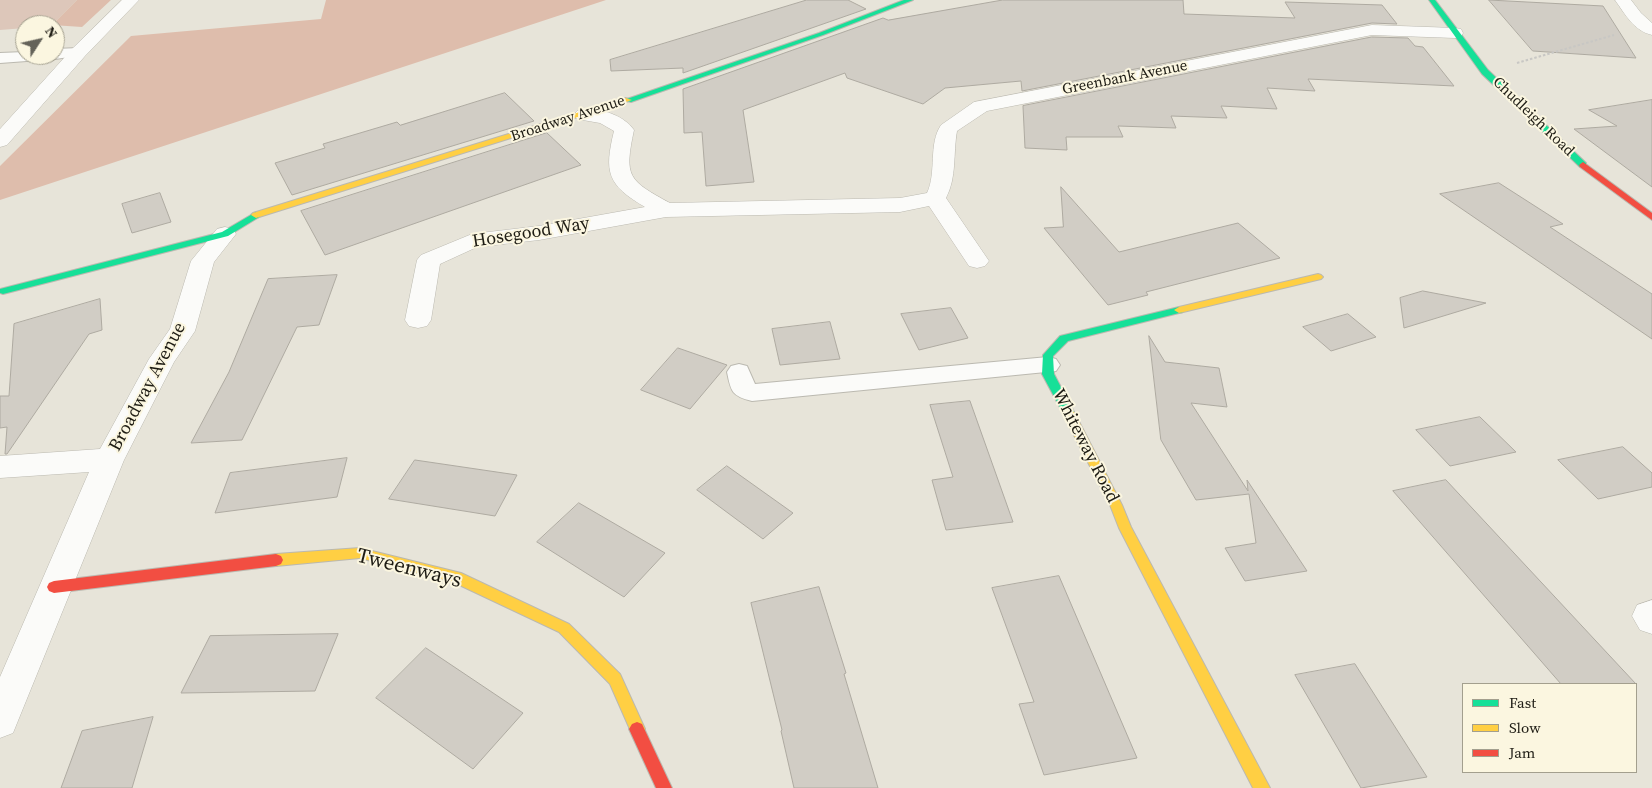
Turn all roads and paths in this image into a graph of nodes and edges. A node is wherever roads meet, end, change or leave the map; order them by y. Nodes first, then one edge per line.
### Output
1 (131, 0) edge
2 (910, 0) edge
3 (1432, 0) edge
4 (1623, 0) edge
5 (1648, 28) edge
6 (1455, 33) junction
7 (79, 52) junction
8 (65, 53) edge
9 (15, 57) edge
10 (0, 58) edge
11 (1485, 72) junction
12 (584, 115) junction
13 (0, 141) edge
14 (935, 198) junction
15 (666, 210) junction
16 (1652, 217) edge
17 (225, 234) junction
18 (977, 261) dead end
19 (1318, 278) dead end
20 (3, 291) dead end
21 (418, 320) dead end
22 (1048, 365) junction
23 (739, 372) dead end
24 (108, 460) junction
25 (0, 467) edge
26 (54, 588) junction
27 (1652, 615) edge
28 (1652, 619) edge
29 (0, 720) edge
30 (664, 788) edge
31 (1262, 788) edge

1 - 7 street
2 - 12 street, Broadway Avenue
3 - 6 street, Chudleigh Road
4 - 5 street
5 - 11 path
6 - 11 street, Chudleigh Road
6 - 14 street, Greenbank Avenue
7 - 8 lane
7 - 13 street
9 - 10 lane
11 - 16 street, Chudleigh Road
12 - 15 street, Hosegood Way
12 - 17 street, Broadway Avenue
14 - 15 street, Hosegood Way
14 - 18 street
15 - 21 street, Hosegood Way
17 - 20 street, Broadway Avenue
17 - 24 street, Broadway Avenue
19 - 22 street
22 - 23 lane
22 - 31 street, Whiteway Road
24 - 25 street
24 - 26 street
26 - 29 street
26 - 30 street, Tweenways
27 - 28 street

